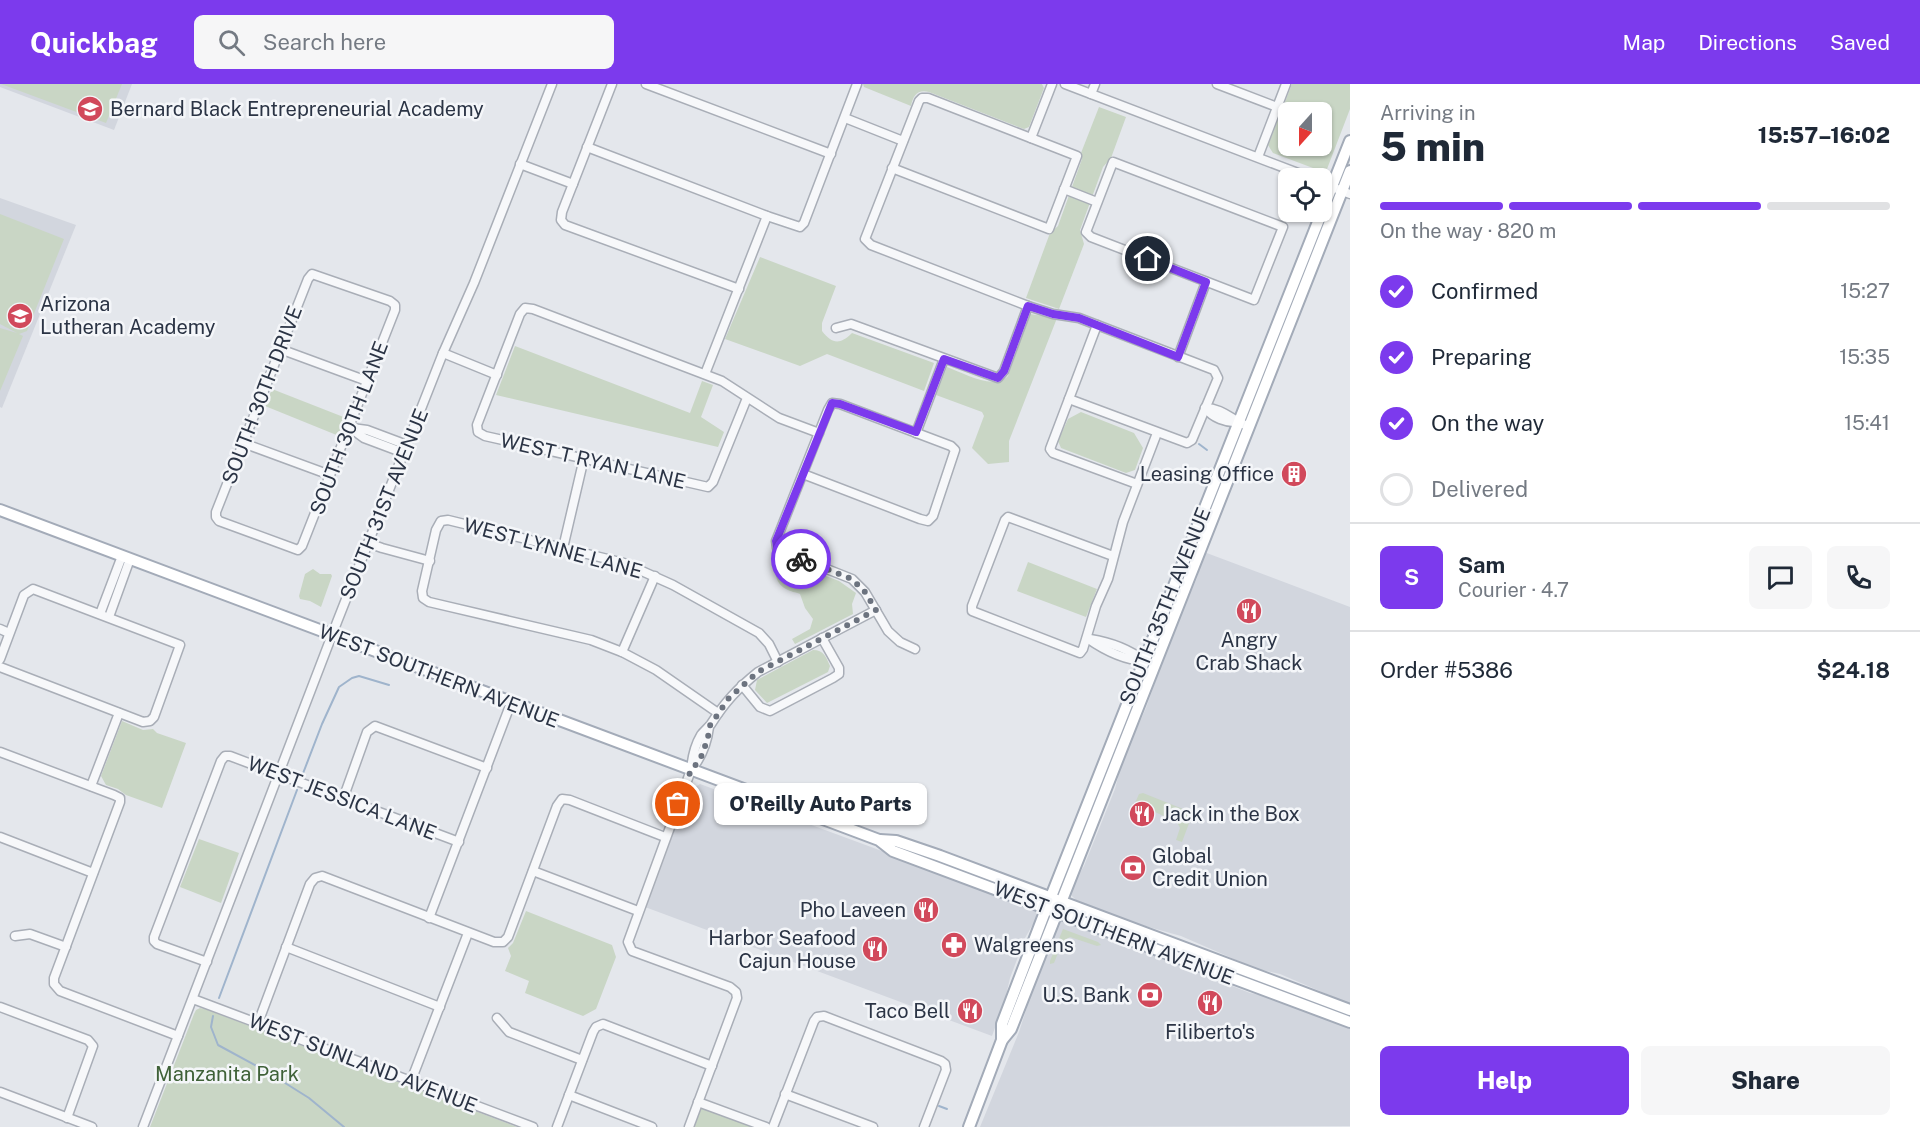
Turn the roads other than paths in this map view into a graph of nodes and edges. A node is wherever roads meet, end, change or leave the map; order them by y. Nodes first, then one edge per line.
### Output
1 (552, 84) edge
2 (612, 84) edge
3 (646, 84) edge
4 (857, 84) edge
5 (1052, 84) edge
6 (1065, 84) edge
7 (1095, 84) edge
8 (1216, 84) edge
9 (1286, 84) edge
10 (1091, 94) junction
11 (1277, 107) junction
12 (845, 118) junction
13 (1031, 138) junction
14 (903, 141) junction
15 (1350, 141) edge
16 (587, 147) junction
17 (831, 154) junction
18 (1258, 158) junction
19 (520, 164) junction
20 (892, 168) junction
21 (1284, 168) edge
22 (1350, 171) edge
23 (573, 184) junction
24 (1336, 188) edge
25 (1064, 189) junction
26 (1097, 202) junction
27 (767, 216) junction
28 (1206, 282) junction
29 (739, 289) junction
30 (395, 305) joint
31 (1028, 306) junction
32 (1097, 325) junction
33 (836, 328) dead end
34 (280, 349) junction
35 (443, 353) junction
36 (1178, 357) junction
37 (944, 359) junction
38 (705, 374) junction
39 (497, 375) junction
40 (367, 381) junction
41 (747, 398) junction
42 (1069, 399) junction
43 (1205, 408) junction
44 (1244, 424) junction
45 (349, 427) junction
46 (916, 432) junction
47 (819, 433) junction
48 (1157, 433) junction
49 (243, 443) junction
50 (406, 449) junction
51 (584, 458) junction
52 (803, 474) junction
53 (330, 475) junction
54 (1137, 484) junction
55 (0, 510) edge
56 (368, 543) junction
57 (563, 548) junction
58 (298, 550) joint
59 (1113, 556) junction
60 (126, 558) junction
61 (430, 561) junction
62 (655, 576) junction
63 (876, 610) junction
64 (104, 615) junction
65 (0, 629) edge
66 (9, 633) junction
67 (331, 636) junction
68 (822, 638) junction
69 (1087, 638) junction
70 (915, 649) dead end
71 (622, 652) junction
72 (0, 658) edge
73 (1144, 661) junction
74 (778, 662) junction
75 (0, 667) edge
76 (742, 685) junction
77 (512, 704) junction
78 (119, 713) junction
79 (718, 713) junction
80 (1124, 727) junction
81 (0, 752) edge
82 (487, 768) junction
83 (691, 770) junction
84 (279, 775) junction
85 (91, 786) junction
86 (343, 799) junction
87 (0, 837) edge
88 (665, 837) junction
89 (459, 842) junction
90 (533, 871) junction
91 (93, 873) junction
92 (1054, 904) junction
93 (638, 911) junction
94 (429, 918) junction
95 (468, 933) junction
96 (15, 936) dead end
97 (66, 947) junction
98 (286, 947) junction
99 (207, 962) junction
100 (193, 999) junction
101 (440, 1006) junction
102 (0, 1007) edge
103 (1350, 1010) edge
104 (497, 1018) dead end
105 (1350, 1022) edge
106 (258, 1023) junction
107 (178, 1036) junction
108 (582, 1060) junction
109 (712, 1066) junction
110 (411, 1081) junction
111 (0, 1092) edge
112 (785, 1094) junction
113 (569, 1095) junction
114 (698, 1102) junction
115 (67, 1118) junction
116 (92, 1127) edge
117 (143, 1127) edge
118 (533, 1127) edge
119 (556, 1127) edge
120 (652, 1127) edge
121 (688, 1127) edge
122 (766, 1127) edge
123 (773, 1127) edge
124 (873, 1127) edge
125 (924, 1127) edge
126 (969, 1127) edge

1 - 19 street, SOUTH 31ST AVENUE
2 - 16 street
3 - 17 street
4 - 12 street
5 - 13 street
6 - 10 street
7 - 10 street
8 - 11 street
9 - 11 street
10 - 18 street
11 - 18 street
12 - 14 street
12 - 17 street
13 - 14 street
13 - 25 street
14 - 20 street
15 - 24 main road, SOUTH 35TH AVENUE
16 - 23 street
16 - 27 street
17 - 27 street
18 - 21 street
19 - 23 street
19 - 35 street, SOUTH 31ST AVENUE
20 - 25 street
20 - 31 street
22 - 24 main road, SOUTH 35TH AVENUE
23 - 29 street
24 - 44 main road, SOUTH 35TH AVENUE
25 - 26 street
26 - 28 street
26 - 28 street
27 - 29 street
28 - 36 street
29 - 38 street
30 - 34 street, SOUTH 30TH DRIVE
30 - 40 street, SOUTH 30TH LANE
31 - 32 street
31 - 37 street
32 - 36 street
32 - 42 street
33 - 37 street
34 - 40 street
34 - 49 street, SOUTH 30TH DRIVE
35 - 39 street
35 - 50 street, SOUTH 31ST AVENUE
36 - 43 street
37 - 46 street
38 - 39 street
38 - 41 street
39 - 51 street, WEST T RYAN LANE
40 - 45 street, SOUTH 30TH LANE
41 - 47 street
41 - 51 street, WEST T RYAN LANE
42 - 48 street
42 - 54 street
43 - 44 street
43 - 48 street
44 - 73 main road, SOUTH 35TH AVENUE
44 - 80 main road, SOUTH 35TH AVENUE
45 - 50 street
45 - 53 street, SOUTH 30TH LANE
46 - 47 street
46 - 52 street
47 - 52 street
48 - 54 street
49 - 53 street
49 - 58 street, SOUTH 30TH DRIVE
50 - 56 street, SOUTH 31ST AVENUE
51 - 57 street
52 - 63 street
53 - 58 street, SOUTH 30TH LANE
54 - 59 street
55 - 60 main road, WEST SOUTHERN AVENUE
56 - 61 street
56 - 67 street, SOUTH 31ST AVENUE
57 - 61 street, WEST LYNNE LANE
57 - 62 street, WEST LYNNE LANE
59 - 69 street
59 - 69 street
60 - 64 street
60 - 67 main road, WEST SOUTHERN AVENUE
61 - 71 street
62 - 71 street
62 - 74 street, WEST LYNNE LANE
63 - 68 street
63 - 70 street
64 - 66 street
64 - 78 street
65 - 66 street
66 - 72 street
67 - 77 main road, WEST SOUTHERN AVENUE
67 - 84 street, SOUTH 31ST AVENUE
68 - 74 street
68 - 76 street
69 - 73 street
71 - 79 street
73 - 80 main road, SOUTH 35TH AVENUE
74 - 76 street
75 - 78 street
76 - 79 street
77 - 82 street
77 - 83 main road, WEST SOUTHERN AVENUE
78 - 85 street
79 - 83 street
80 - 92 main road, SOUTH 35TH AVENUE
81 - 85 street
82 - 86 street
82 - 89 street
83 - 88 street
83 - 92 main road, WEST SOUTHERN AVENUE
84 - 86 street, WEST JESSICA LANE
84 - 99 street, SOUTH 31ST AVENUE
84 - 99 street, WEST JESSICA LANE
85 - 91 street
86 - 89 street, WEST JESSICA LANE
87 - 91 street
88 - 90 street
88 - 93 street
89 - 94 street
90 - 93 street
90 - 95 street
91 - 97 street
92 - 103 main road, WEST SOUTHERN AVENUE
92 - 105 main road, WEST SOUTHERN AVENUE
92 - 126 main road, SOUTH 35TH AVENUE
93 - 109 street
94 - 95 street
94 - 98 street
95 - 101 street
96 - 97 street
97 - 107 street
98 - 101 street
98 - 106 street
99 - 100 street, SOUTH 31ST AVENUE
100 - 106 street, WEST SUNLAND AVENUE
100 - 107 street, SOUTH 31ST AVENUE
101 - 110 street
102 - 115 street
104 - 108 street
106 - 110 street, WEST SUNLAND AVENUE
107 - 117 street, SOUTH 31ST AVENUE
108 - 109 street
108 - 113 street
109 - 114 street
110 - 118 street, WEST SUNLAND AVENUE
111 - 115 street
112 - 123 street
112 - 124 street
112 - 125 street
113 - 119 street
113 - 120 street
114 - 121 street
114 - 122 street
115 - 116 street

